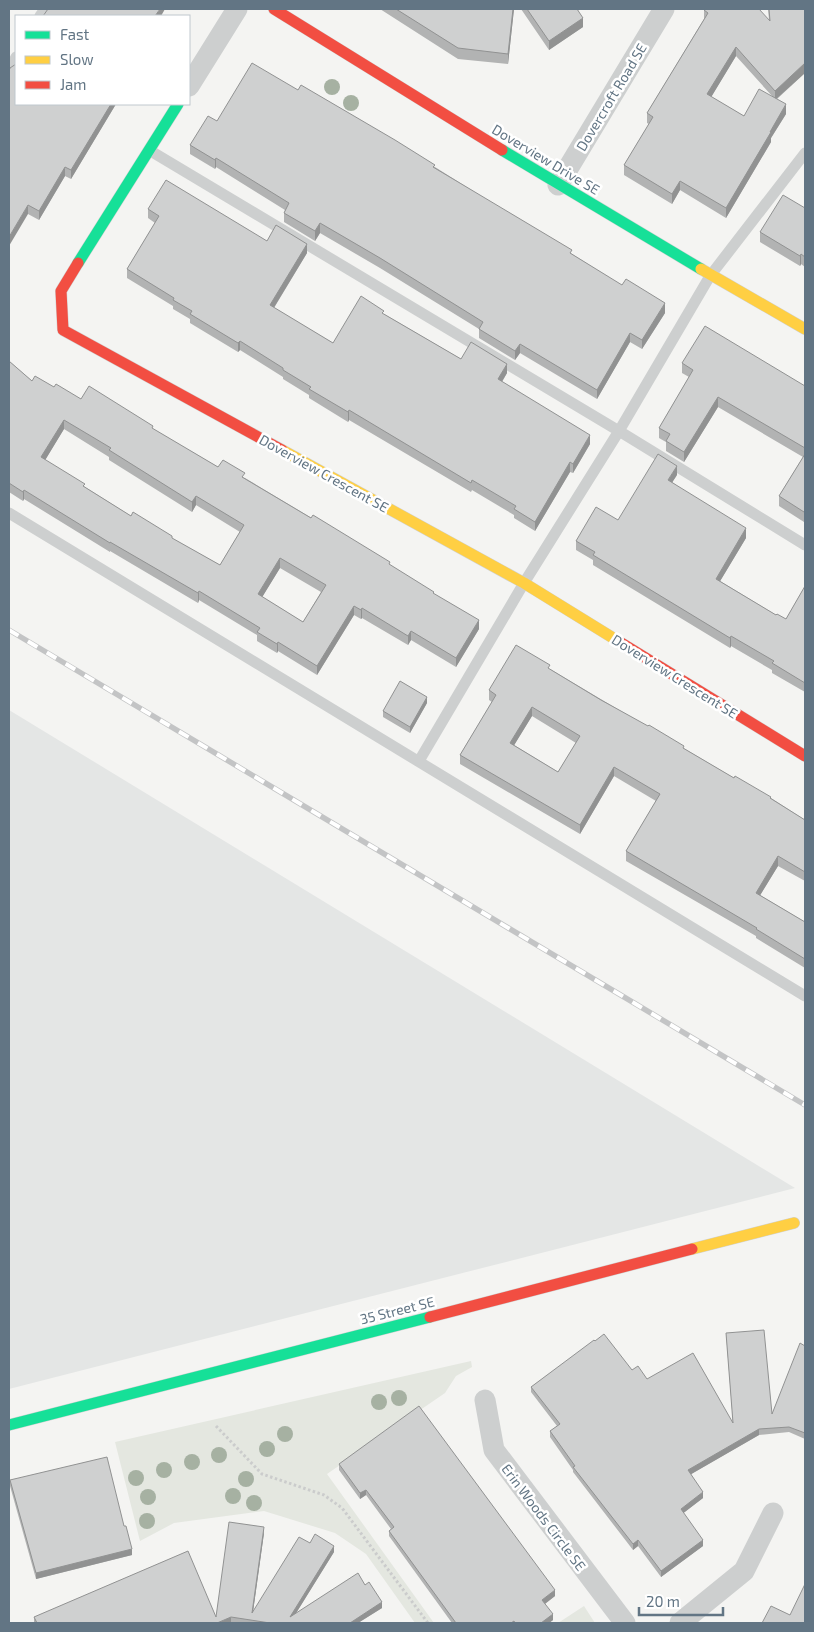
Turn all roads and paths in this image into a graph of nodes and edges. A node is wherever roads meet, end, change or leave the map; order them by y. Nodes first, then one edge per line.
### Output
1 (237, 9) edge
2 (274, 9) edge
3 (664, 9) edge
4 (15, 59) edge
5 (9, 70) edge
6 (190, 84) edge
7 (177, 105) edge
8 (149, 150) junction
9 (805, 153) edge
10 (558, 185) junction
11 (710, 276) junction
12 (805, 329) edge
13 (619, 431) junction
14 (9, 513) edge
15 (805, 546) edge
16 (524, 583) junction
17 (805, 756) edge
18 (419, 761) junction
19 (805, 996) edge
20 (794, 1223) dead end
21 (485, 1400) dead end
22 (9, 1425) edge
23 (216, 1426) dead end
24 (773, 1513) dead end
25 (428, 1623) edge
26 (626, 1623) edge
27 (680, 1623) edge

1 - 6 street
2 - 10 street, Doverview Drive SE
3 - 10 street, Dovercroft Road SE
4 - 5 lane
7 - 8 street, Doverview Crescent SE
8 - 13 lane
8 - 16 street, Doverview Crescent SE
9 - 11 lane
10 - 11 street, Doverview Drive SE
11 - 12 street, Doverview Drive SE
11 - 13 lane
13 - 15 lane
13 - 16 lane
14 - 18 lane
16 - 17 street, Doverview Crescent SE
16 - 18 lane
18 - 19 lane
20 - 22 street, 35 Street SE
21 - 26 street, Erin Woods Circle SE
23 - 25 path
24 - 27 street

